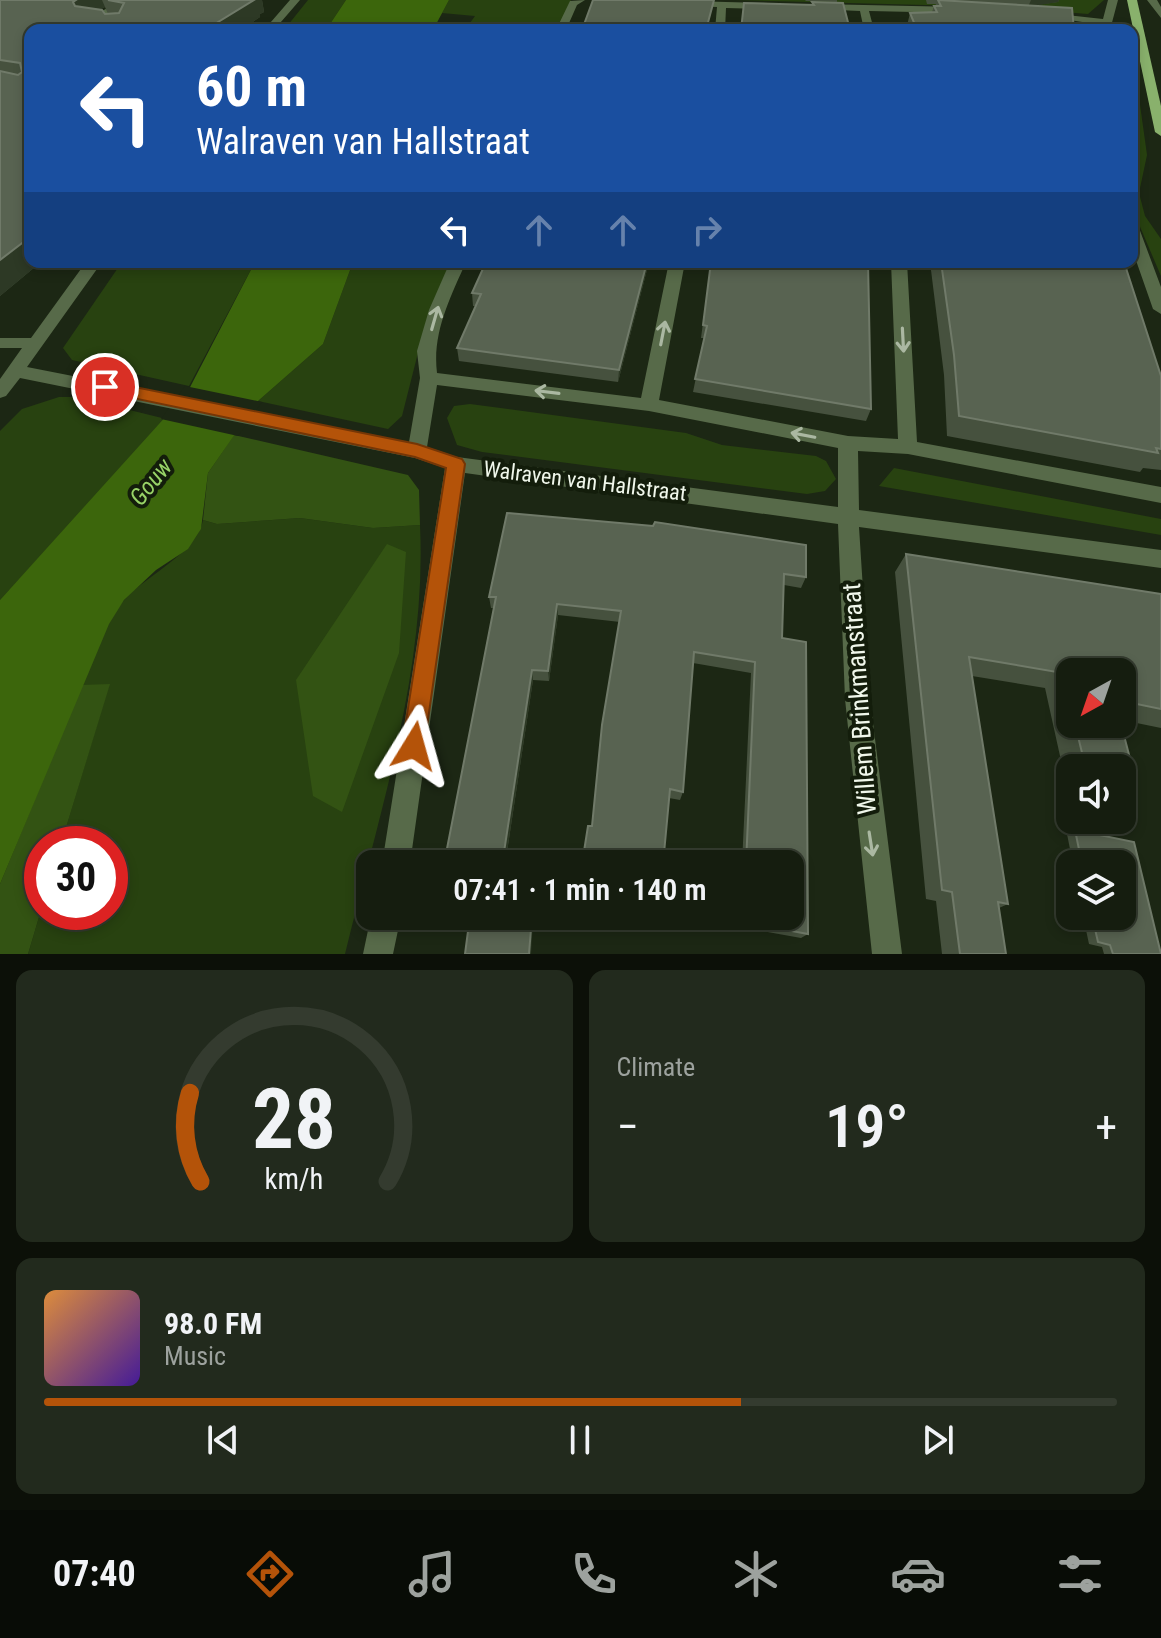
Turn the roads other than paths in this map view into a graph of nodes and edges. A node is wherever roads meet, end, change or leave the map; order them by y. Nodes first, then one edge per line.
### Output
1 (129, 0) edge
2 (295, 0) edge
3 (579, 0) edge
4 (1113, 0) edge
5 (1132, 0) edge
6 (1152, 0) edge
7 (679, 3) edge
8 (722, 5) junction
9 (785, 6) edge
10 (801, 6) edge
11 (864, 7) junction
12 (972, 10) edge
13 (1031, 14) edge
14 (1161, 15) edge
15 (118, 24) edge
16 (274, 24) edge
17 (564, 24) edge
18 (720, 24) edge
19 (868, 24) edge
20 (1093, 24) edge
21 (1106, 24) edge
22 (1137, 24) edge
23 (1138, 27) edge
24 (1161, 132) edge
25 (1138, 244) edge
26 (90, 268) edge
27 (455, 268) edge
28 (676, 268) edge
29 (899, 268) edge
30 (1160, 303) edge
31 (0, 343) edge
32 (34, 343) junction
33 (429, 378) junction
34 (6, 380) edge
35 (649, 405) junction
36 (848, 443) junction
37 (908, 447) junction
38 (417, 451) junction
39 (456, 464) junction
40 (1161, 495) edge
41 (847, 515) junction
42 (1161, 559) edge
43 (398, 850) edge
44 (383, 930) edge
45 (378, 954) edge
46 (887, 954) edge

1 - 15 street
2 - 16 street
3 - 17 street
4 - 21 street
5 - 22 main road
6 - 14 street
7 - 8 street
8 - 9 street
8 - 18 street
10 - 11 street
11 - 12 street
11 - 19 street
13 - 20 street
23 - 24 main road
25 - 30 street
26 - 32 street
33 -> 27 street
35 -> 28 street
29 -> 37 street
31 - 32 street
32 - 34 street
35 -> 33 street
33 - 38 street
34 - 38 street, Walraven van Hallstraat
36 -> 35 street
36 - 37 street
36 - 41 street, Willem Brinkmanstraat
37 - 40 street
38 - 39 street, Walraven van Hallstraat
39 - 41 street, Walraven van Hallstraat
39 - 43 street
41 - 42 street, Walraven van Hallstraat
41 -> 46 street, Willem Brinkmanstraat
44 - 45 street

